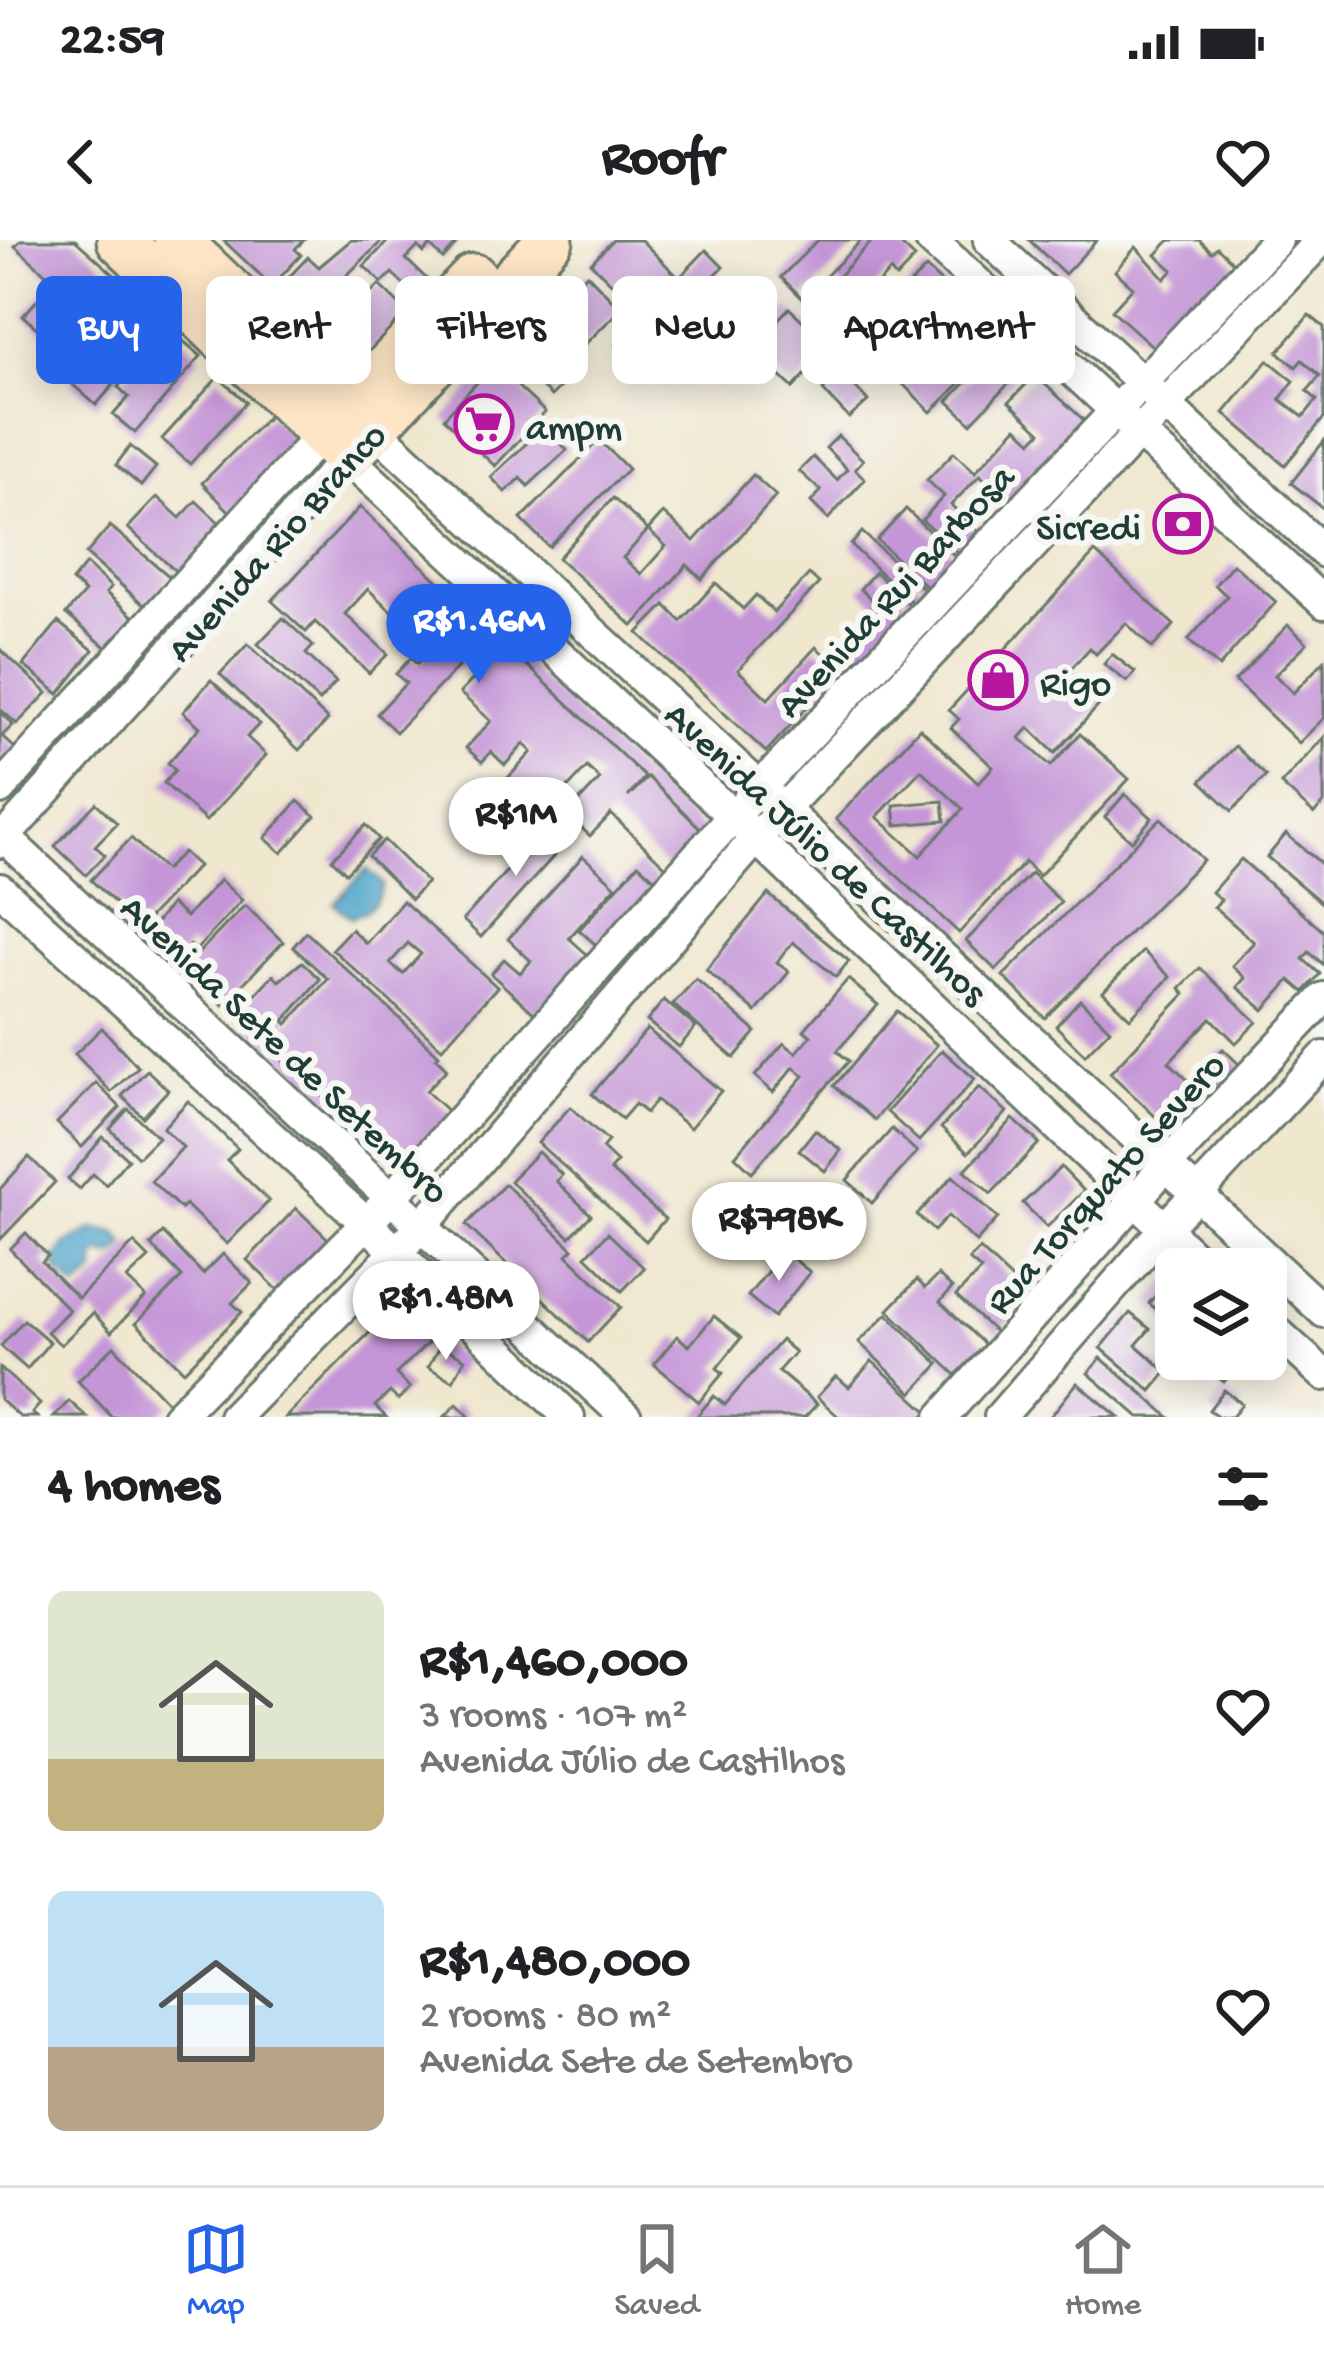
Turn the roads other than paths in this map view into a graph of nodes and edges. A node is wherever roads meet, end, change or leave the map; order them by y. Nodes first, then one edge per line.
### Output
1 (120, 240) edge
2 (177, 240) edge
3 (509, 240) edge
4 (550, 240) edge
5 (931, 240) edge
6 (988, 240) edge
7 (1277, 240) edge
8 (1321, 240) edge
9 (206, 280) edge
10 (206, 303) edge
11 (299, 384) edge
12 (1142, 384) junction
13 (1166, 408) junction
14 (1115, 411) junction
15 (348, 432) junction
16 (1139, 435) junction
17 (1261, 495) junction
18 (1235, 522) junction
19 (477, 525) junction
20 (1324, 552) edge
21 (451, 553) junction
22 (942, 594) junction
23 (1322, 597) edge
24 (964, 616) junction
25 (663, 699) junction
26 (638, 728) junction
27 (759, 788) junction
28 (0, 789) edge
29 (784, 811) junction
30 (733, 816) junction
31 (2, 837) edge
32 (756, 838) junction
33 (0, 889) edge
34 (647, 914) junction
35 (672, 937) junction
36 (1324, 998) edge
37 (1324, 1057) edge
38 (1265, 1061) junction
39 (1294, 1089) junction
40 (1167, 1164) junction
41 (1199, 1192) junction
42 (394, 1196) junction
43 (1136, 1201) junction
44 (366, 1223) junction
45 (422, 1226) junction
46 (1164, 1229) junction
47 (1184, 1248) edge
48 (395, 1253) junction
49 (1324, 1312) edge
50 (273, 1318) junction
51 (1287, 1341) edge
52 (303, 1346) junction
53 (1324, 1375) edge
54 (969, 1387) junction
55 (1000, 1416) edge
56 (177, 1417) edge
57 (234, 1417) edge
58 (568, 1417) edge
59 (626, 1417) edge
60 (942, 1417) edge

1 - 10 street, Avenida Júlio de Castilhos
2 - 9 street, Avenida Júlio de Castilhos
3 - 15 street, Avenida Rio Branco
4 - 15 street, Avenida Rio Branco
5 - 14 street
6 - 12 street
7 - 12 street, Avenida Rui Barbosa
8 - 13 street, Avenida Rui Barbosa
11 - 15 street, Avenida Júlio de Castilhos
12 - 13 street
12 - 14 street, Avenida Rui Barbosa
13 - 16 street, Avenida Rui Barbosa
13 - 17 street
14 - 16 street
14 - 22 street, Avenida Rui Barbosa
15 - 19 street, Avenida Júlio de Castilhos
15 - 21 street, Avenida Júlio de Castilhos
15 - 28 street, Avenida Rio Branco
15 - 31 street, Avenida Rio Branco
16 - 18 street
16 - 24 street, Avenida Rui Barbosa
17 - 18 street
17 - 20 street
18 - 23 street
19 - 21 street
19 - 25 street, Avenida Júlio de Castilhos
21 - 26 street, Avenida Júlio de Castilhos
22 - 24 street
22 - 27 street, Avenida Rui Barbosa
24 - 29 street, Avenida Rui Barbosa
25 - 26 street
25 - 27 street, Avenida Júlio de Castilhos
26 - 30 street, Avenida Júlio de Castilhos
27 - 29 street, Avenida Júlio de Castilhos
27 - 30 street, Avenida Rui Barbosa
29 - 32 street, Avenida Rui Barbosa
29 - 40 street, Avenida Júlio de Castilhos
30 - 32 street, Avenida Júlio de Castilhos
30 - 34 street, Avenida Rui Barbosa
31 - 42 street, Avenida Sete de Setembro
32 - 35 street, Avenida Rui Barbosa
32 - 43 street, Avenida Júlio de Castilhos
33 - 44 street, Avenida Sete de Setembro
34 - 35 street
34 - 42 street, Avenida Rui Barbosa
35 - 45 street, Avenida Rui Barbosa
36 - 38 street, Rua Torquato Severo
37 - 39 street, Rua Torquato Severo
38 - 39 street
38 - 40 street, Rua Torquato Severo
39 - 41 street, Rua Torquato Severo
40 - 41 street, Avenida Júlio de Castilhos
40 - 43 street, Rua Torquato Severo
41 - 46 street, Rua Torquato Severo
41 - 49 street, Avenida Júlio de Castilhos
42 - 44 street, Avenida Rui Barbosa
42 - 45 street, Avenida Sete de Setembro
43 - 46 street, Avenida Júlio de Castilhos
43 - 54 street, Rua Torquato Severo
44 - 48 street, Avenida Sete de Setembro
44 - 50 street, Avenida Rui Barbosa
45 - 48 street, Avenida Rui Barbosa
45 - 59 street, Avenida Sete de Setembro
46 - 47 street, Avenida Júlio de Castilhos
46 - 55 street, Rua Torquato Severo
48 - 52 street, Avenida Rui Barbosa
48 - 58 street, Avenida Sete de Setembro
50 - 52 street
50 - 56 street, Avenida Rui Barbosa
51 - 53 street
52 - 57 street, Avenida Rui Barbosa
54 - 55 street
54 - 60 street, Rua Torquato Severo

